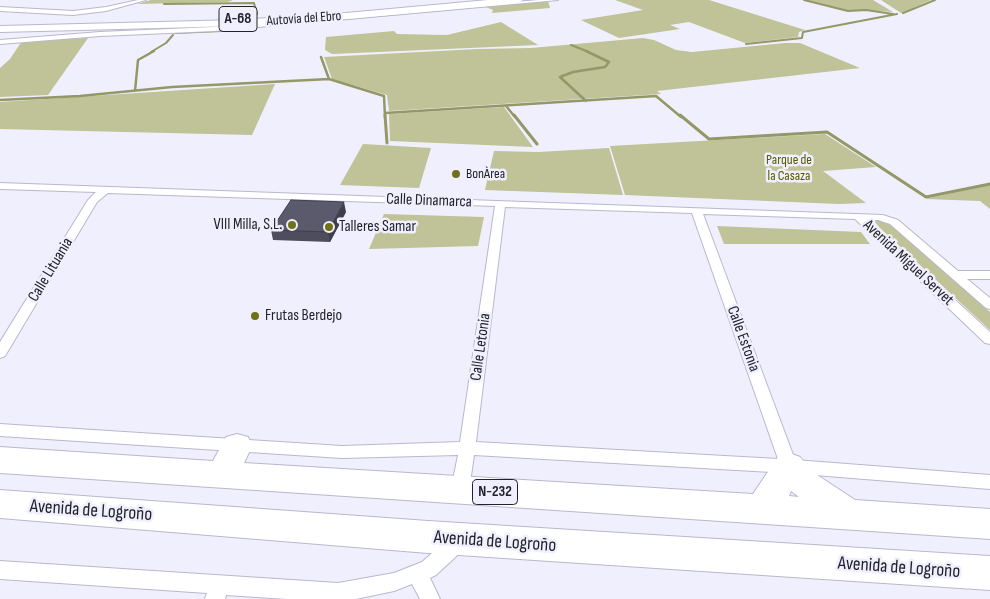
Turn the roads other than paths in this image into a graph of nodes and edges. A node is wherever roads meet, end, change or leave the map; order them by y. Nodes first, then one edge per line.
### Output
1 (144, 0) edge
2 (482, 0) edge
3 (518, 0) edge
4 (556, 0) edge
5 (2, 12) edge
6 (256, 18) junction
7 (238, 23) junction
8 (0, 24) edge
9 (0, 28) edge
10 (0, 37) edge
11 (0, 42) edge
12 (0, 186) edge
13 (105, 190) junction
14 (500, 204) junction
15 (697, 212) junction
16 (858, 216) junction
17 (955, 275) junction
18 (990, 275) edge
19 (990, 305) edge
20 (990, 340) edge
21 (0, 353) edge
22 (0, 430) edge
23 (467, 448) junction
24 (230, 459) junction
25 (0, 460) edge
26 (789, 466) junction
27 (990, 482) edge
28 (460, 490) junction
29 (0, 504) edge
30 (762, 509) junction
31 (849, 515) junction
32 (990, 524) edge
33 (460, 539) junction
34 (0, 570) edge
35 (417, 573) junction
36 (990, 573) edge
37 (217, 592) edge
38 (430, 599) edge

1 - 5 street
2 - 6 highway, Autovía del Ebro / A-68
3 - 7 highway, Autovía del Ebro / A-68
4 - 11 street
5 - 6 highway
6 - 8 highway, Autovía del Ebro / A-68
7 - 9 highway, Autovía del Ebro / A-68
7 - 10 highway
12 - 13 street, Calle Dinamarca
13 - 14 street, Calle Dinamarca
13 - 21 street, Calle Lituania
14 - 15 street, Calle Dinamarca
14 - 23 street, Calle Letonia
15 - 16 street, Calle Dinamarca
15 - 26 street, Calle Estonia
16 - 17 street, Avenida Miguel Servet
16 - 20 street, Avenida Miguel Servet
17 - 18 street
17 - 19 street, Avenida Miguel Servet
22 - 24 street
23 - 24 street
23 - 26 street
23 - 28 street, Calle Letonia
24 - 25 highway, N-232
24 - 28 highway, N-232
26 - 27 street
26 - 30 highway
26 - 31 highway
28 - 30 highway, N-232
29 - 33 highway, Avenida de Logroño
30 - 31 highway, N-232
31 - 32 highway, N-232
33 - 35 street
33 - 36 highway, Avenida de Logroño
34 - 37 street
35 - 37 street
35 - 38 street

